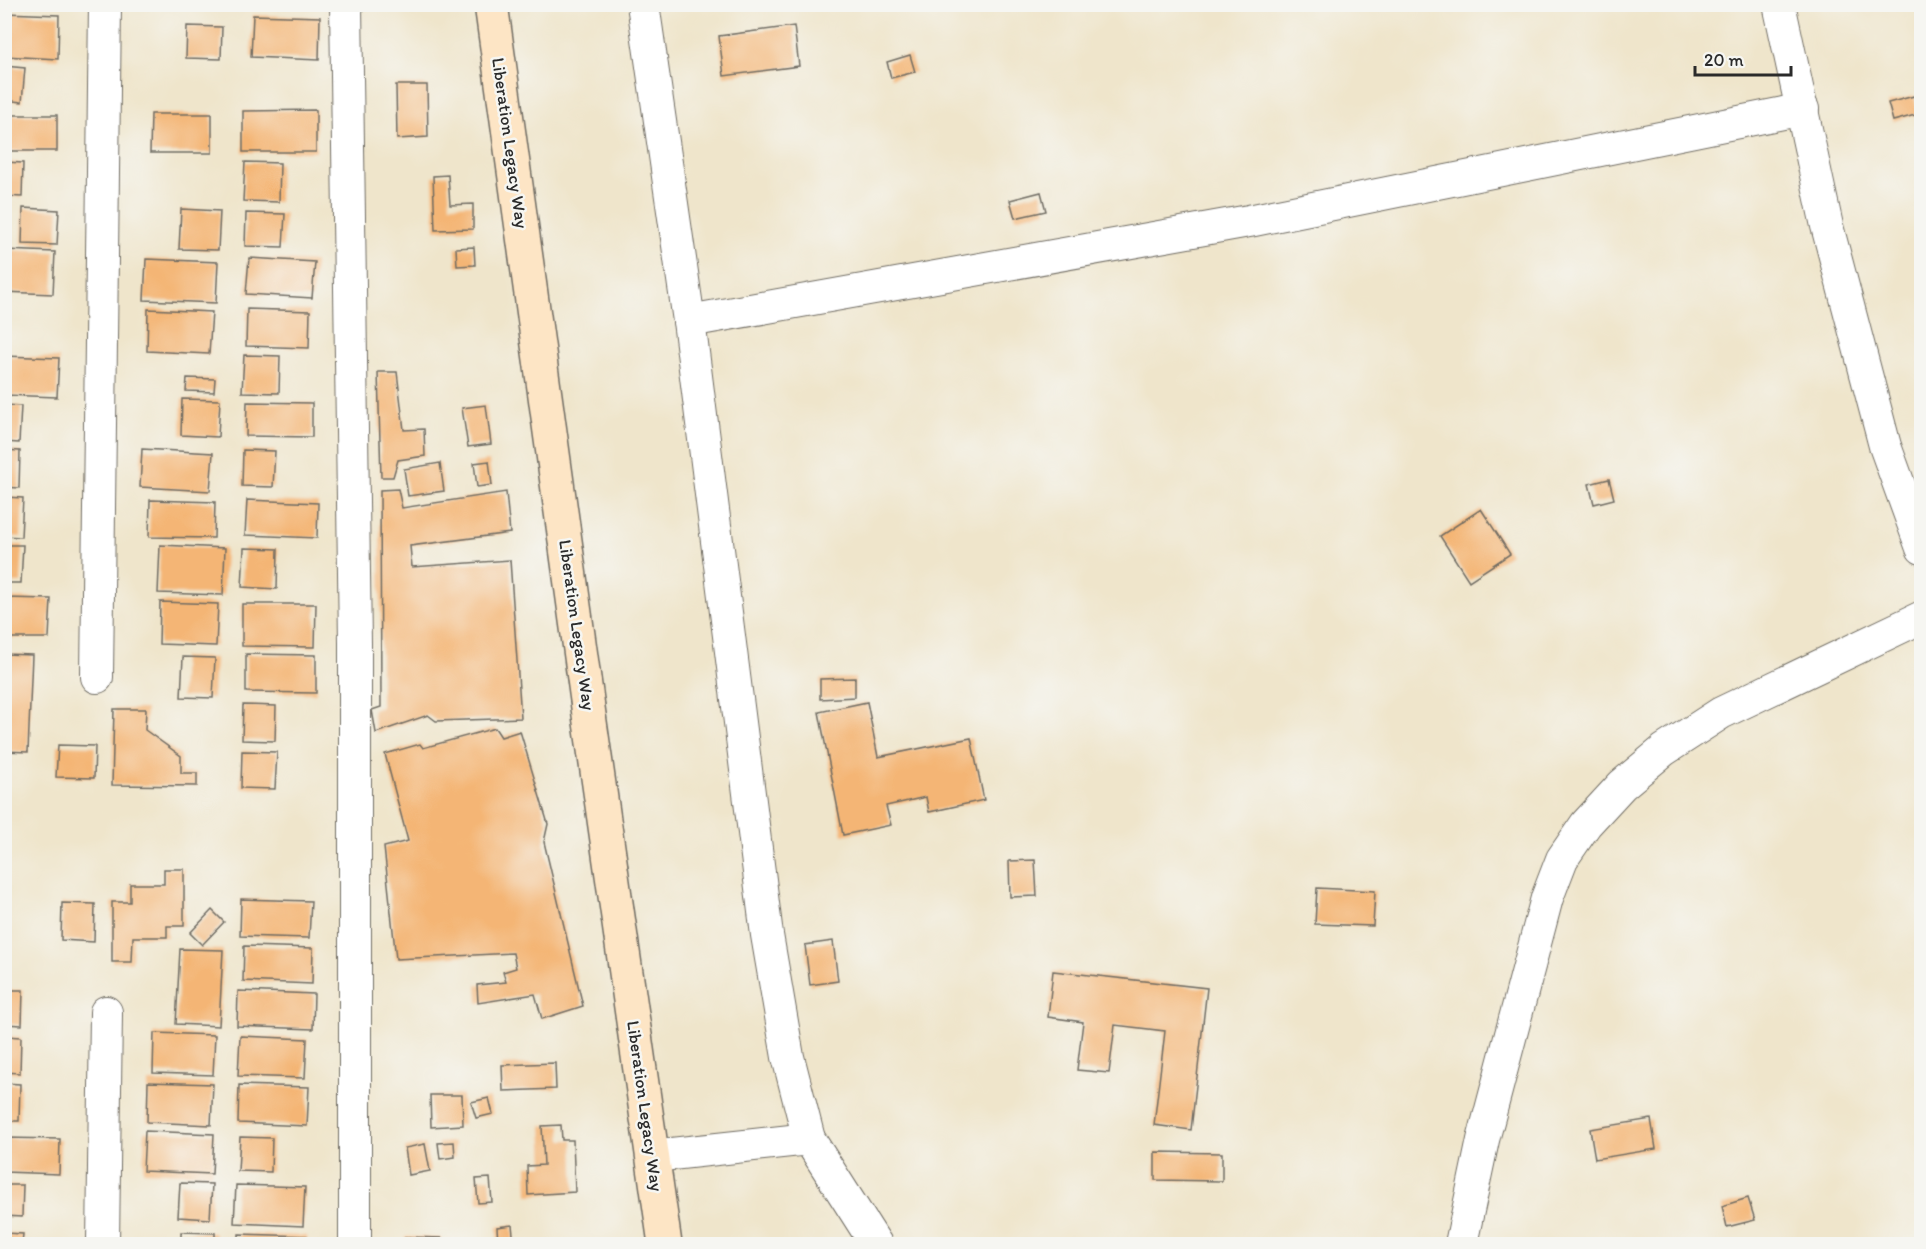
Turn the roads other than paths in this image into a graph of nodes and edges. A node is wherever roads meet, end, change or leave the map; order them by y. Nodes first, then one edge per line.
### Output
1 (105, 4) edge
2 (346, 4) edge
3 (491, 4) edge
4 (644, 4) edge
5 (1779, 4) edge
6 (1803, 109) junction
7 (689, 321) junction
8 (1922, 548) edge
9 (1922, 617) edge
10 (97, 676) dead end
11 (106, 1012) dead end
12 (809, 1139) junction
13 (653, 1156) junction
14 (103, 1245) edge
15 (355, 1245) edge
16 (665, 1245) edge
17 (876, 1245) edge
18 (1461, 1245) edge

1 - 10 street
2 - 15 street
3 - 13 main road, Liberation Legacy Way
4 - 7 street
5 - 6 street
6 - 7 street
6 - 8 street
7 - 12 street
9 - 18 street
11 - 14 street
12 - 13 street
12 - 17 street
13 - 16 main road, Liberation Legacy Way

